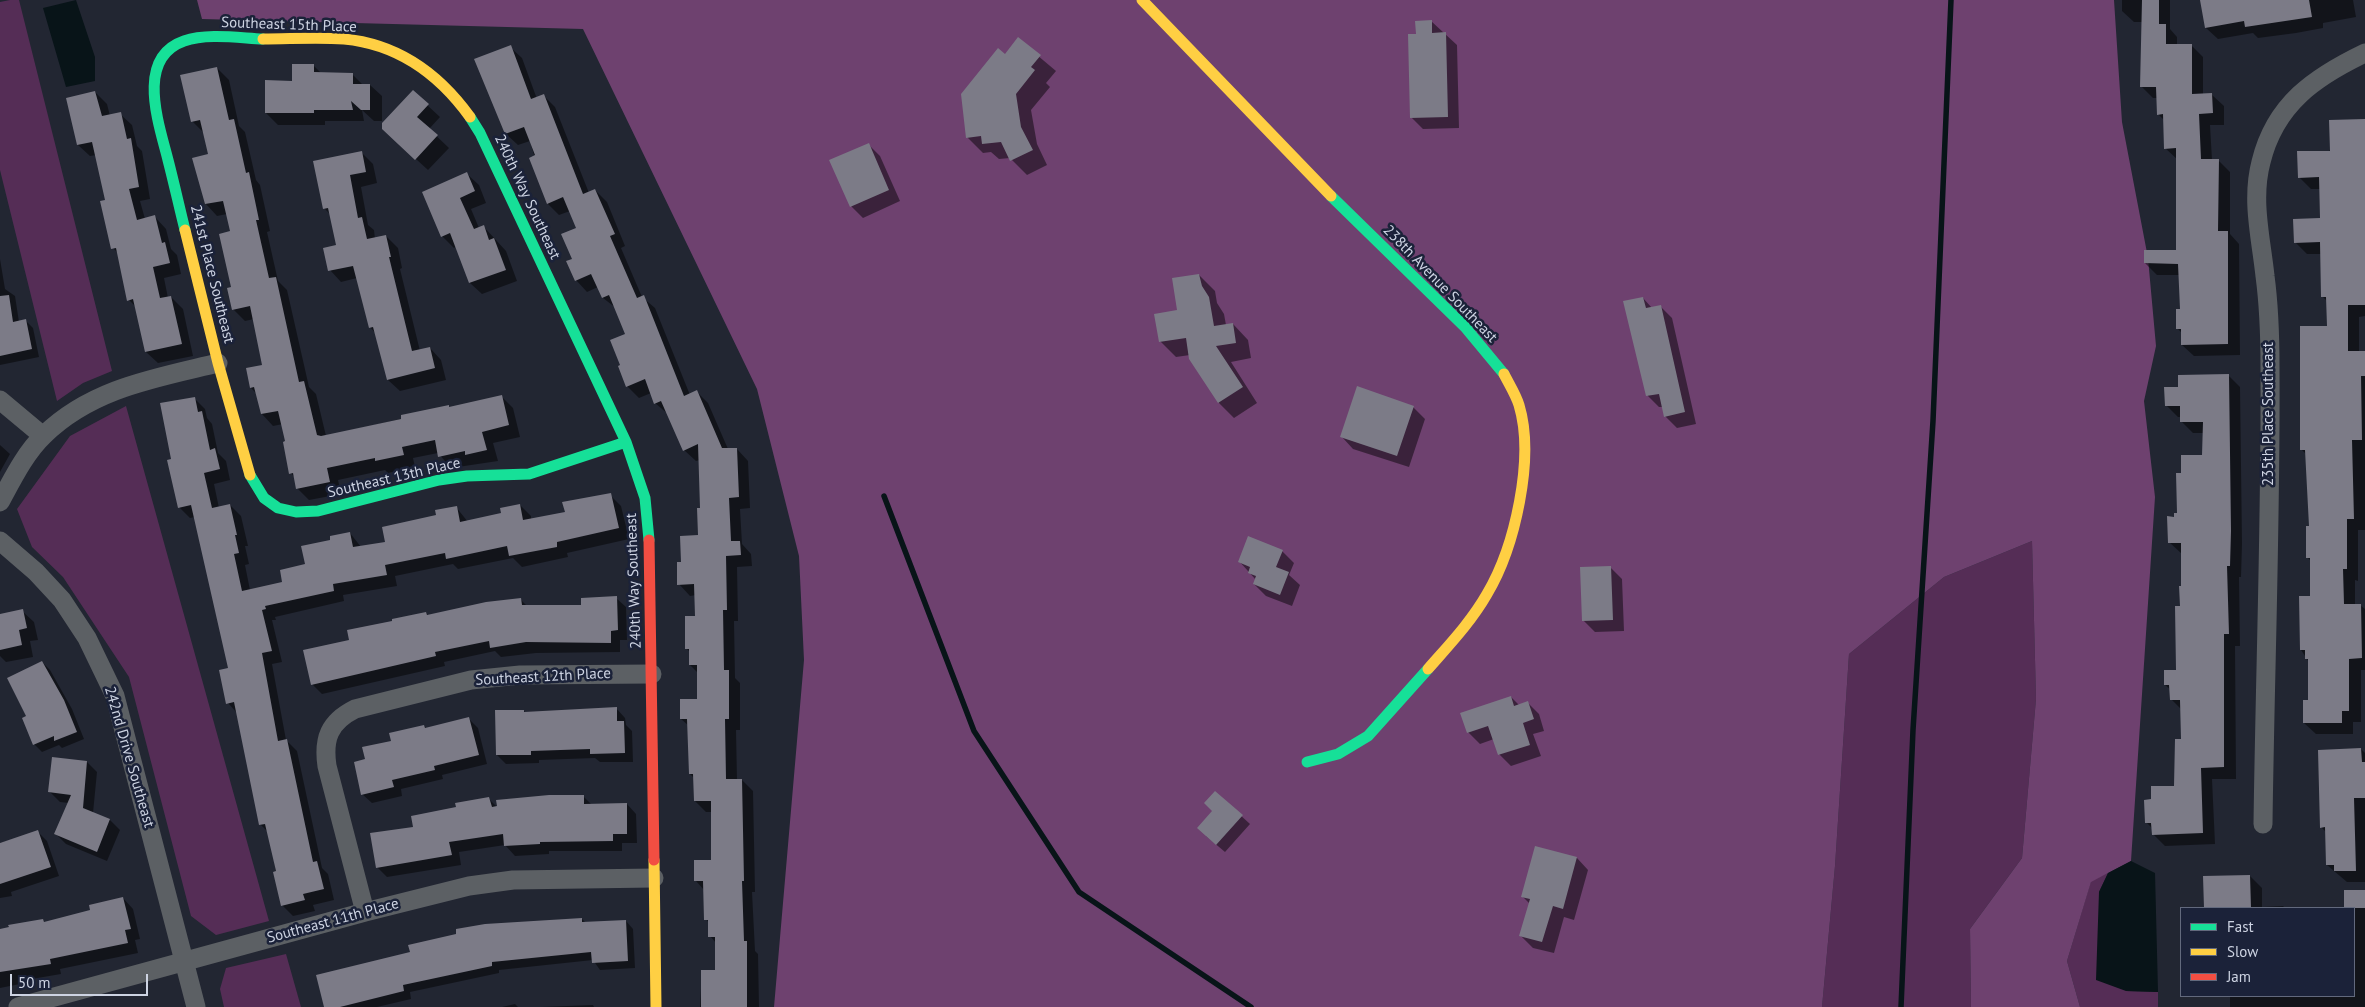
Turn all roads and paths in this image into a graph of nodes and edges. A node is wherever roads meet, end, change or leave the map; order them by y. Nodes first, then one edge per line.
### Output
1 (1142, 0) edge
2 (184, 39) joint
3 (2365, 54) edge
4 (417, 64) joint
5 (218, 364) junction
6 (0, 400) edge
7 (43, 436) junction
8 (626, 442) junction
9 (0, 502) edge
10 (284, 510) joint
11 (0, 541) edge
12 (652, 674) junction
13 (1307, 762) dead end
14 (2263, 824) dead end
15 (654, 878) junction
16 (365, 912) junction
17 (185, 962) junction
18 (18, 1007) edge
19 (196, 1007) edge
20 (656, 1007) edge

1 - 13 street, 238th Avenue Southeast
2 - 4 street, Southeast 15th Place
2 - 5 street, 241st Place Southeast
3 - 14 street, 235th Place Southeast
4 - 8 street, 240th Way Southeast
5 - 7 street
5 - 10 street, 241st Place Southeast
6 - 7 street
7 - 9 street
8 - 10 street, Southeast 13th Place
8 - 12 street, 240th Way Southeast
11 - 17 street, 242nd Drive Southeast
12 - 15 street, 240th Way Southeast
12 - 16 street, Southeast 12th Place
15 - 16 street, Southeast 11th Place
15 - 20 street, 240th Way Southeast
16 - 17 street, Southeast 11th Place
17 - 18 street, Southeast 11th Place
17 - 19 street, 242nd Drive Southeast

